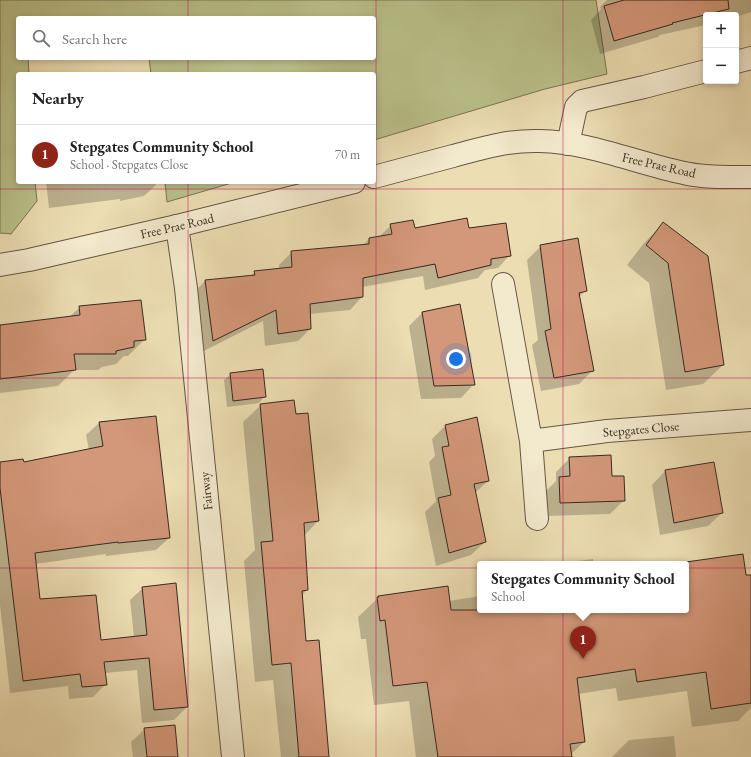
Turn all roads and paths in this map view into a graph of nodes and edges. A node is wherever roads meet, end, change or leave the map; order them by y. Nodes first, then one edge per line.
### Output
1 (751, 58) edge
2 (739, 61) edge
3 (703, 72) edge
4 (568, 144) junction
5 (376, 176) edge
6 (751, 177) edge
7 (346, 184) edge
8 (177, 226) junction
9 (0, 265) edge
10 (504, 284) dead end
11 (751, 420) edge
12 (531, 441) junction
13 (536, 519) dead end
14 (233, 757) edge

1 - 2 street
3 - 4 street
4 - 5 street, Free Prae Road
4 - 6 street, Free Prae Road
7 - 8 street, Free Prae Road
8 - 9 street, Free Prae Road
8 - 14 street, Fairway
10 - 12 street
11 - 12 street, Stepgates Close
12 - 13 street

